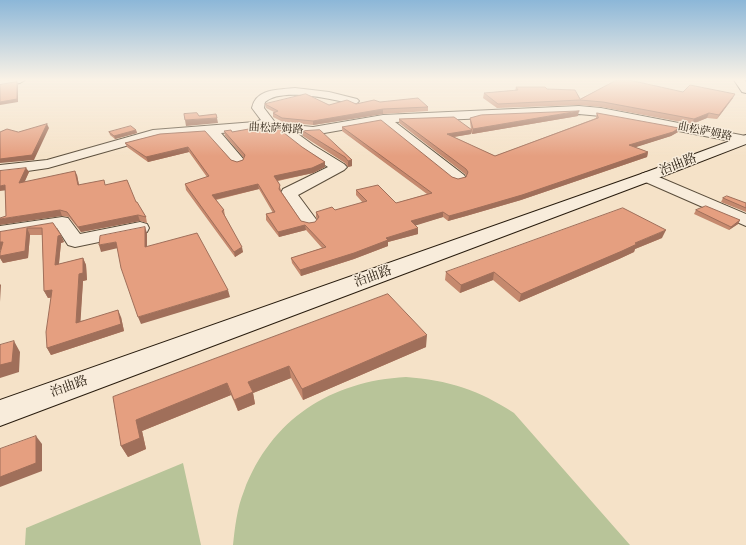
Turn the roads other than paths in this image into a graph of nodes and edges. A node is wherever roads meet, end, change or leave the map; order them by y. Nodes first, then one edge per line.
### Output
1 (258, 105) edge
2 (383, 119) junction
3 (258, 126) junction
4 (283, 127) junction
5 (212, 131) dead end
6 (746, 139) edge
7 (238, 161) edge
8 (1, 173) edge
9 (647, 177) junction
10 (458, 178) edge
11 (746, 221) edge
12 (309, 222) edge
13 (140, 228) edge
14 (0, 232) edge
15 (0, 412) edge

1 - 3 street
2 - 4 street, 曲松萨姆路
2 - 6 street, 曲松萨姆路
2 - 10 street
3 - 4 street, 曲松萨姆路
3 - 8 street, 曲松萨姆路
4 - 12 street
5 - 7 street
6 - 9 main road, 治曲路
9 - 11 street
9 - 15 main road, 治曲路
13 - 14 street

